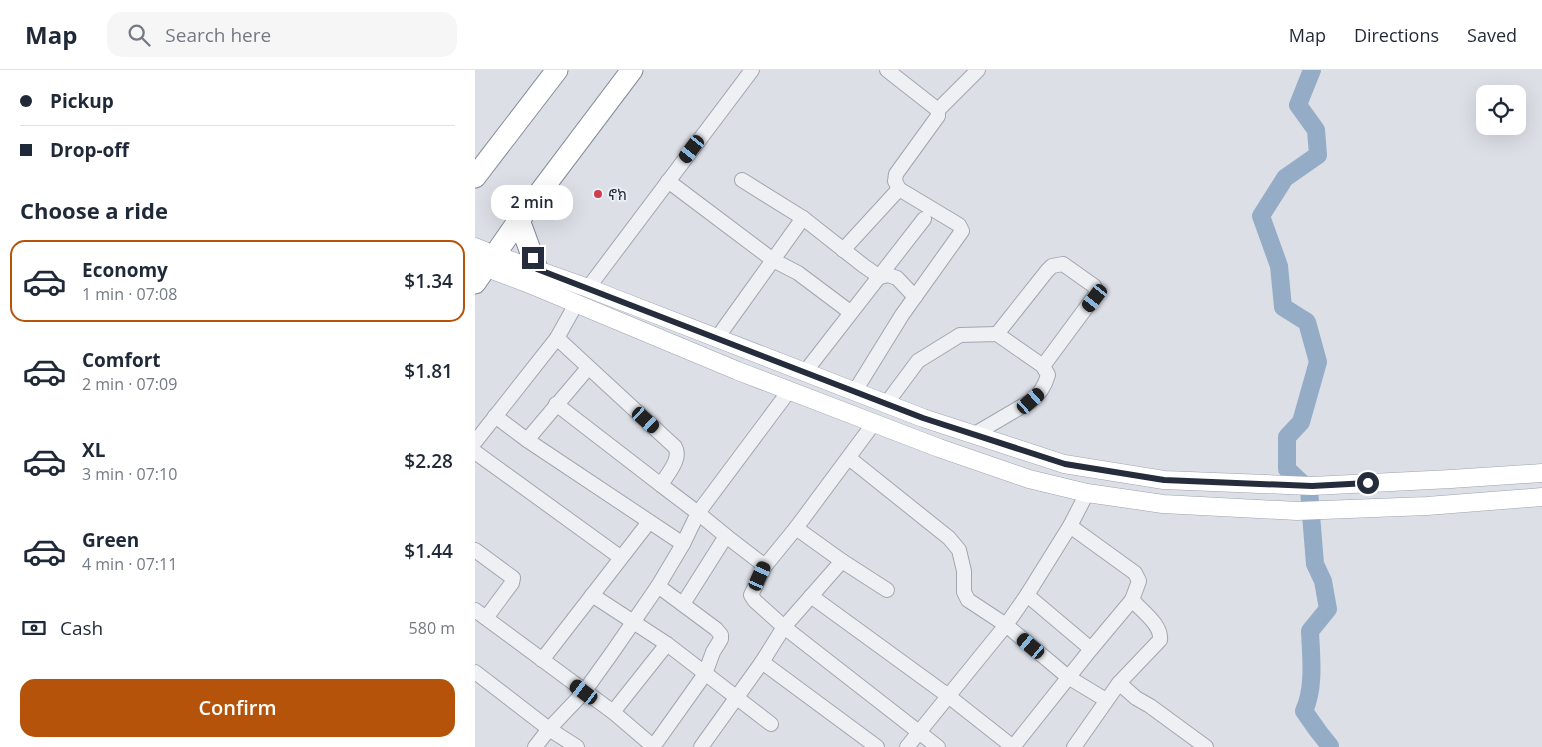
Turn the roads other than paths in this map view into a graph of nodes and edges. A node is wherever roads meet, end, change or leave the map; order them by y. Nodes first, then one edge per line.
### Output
1 (557, 70) edge
2 (632, 70) edge
3 (752, 70) edge
4 (887, 70) edge
5 (978, 70) edge
6 (938, 110) junction
7 (475, 177) edge
8 (743, 180) dead end
9 (668, 181) junction
10 (899, 189) junction
11 (803, 218) junction
12 (924, 219) dead end
13 (519, 220) junction
14 (475, 247) edge
15 (843, 250) junction
16 (773, 260) junction
17 (483, 267) edge
18 (537, 269) junction
19 (880, 277) junction
20 (588, 288) junction
21 (915, 297) junction
22 (576, 304) junction
23 (850, 312) junction
24 (997, 334) junction
25 (557, 338) junction
26 (717, 338) junction
27 (1043, 366) junction
28 (588, 368) junction
29 (805, 372) junction
30 (824, 380) junction
31 (789, 391) junction
32 (855, 391) junction
33 (816, 400) junction
34 (556, 404) junction
35 (886, 404) junction
36 (495, 416) junction
37 (874, 423) junction
38 (973, 435) junction
39 (527, 440) junction
40 (475, 442) edge
41 (475, 452) edge
42 (849, 458) junction
43 (1542, 472) edge
44 (1164, 480) junction
45 (661, 485) junction
46 (1087, 493) junction
47 (1542, 496) edge
48 (1163, 504) junction
49 (698, 512) junction
50 (649, 522) junction
51 (1069, 526) junction
52 (796, 528) junction
53 (726, 536) junction
54 (683, 544) junction
55 (475, 550) edge
56 (620, 557) junction
57 (842, 560) junction
58 (765, 566) junction
59 (658, 586) junction
60 (887, 590) dead end
61 (592, 595) junction
62 (1027, 595) junction
63 (811, 596) junction
64 (1132, 600) junction
65 (683, 604) junction
66 (481, 614) edge
67 (633, 621) junction
68 (1006, 625) junction
69 (784, 627) junction
70 (667, 644) junction
71 (1091, 649) junction
72 (542, 660) junction
73 (762, 662) junction
74 (475, 672) edge
75 (705, 674) junction
76 (1068, 677) junction
77 (1119, 683) junction
78 (584, 692) junction
79 (947, 695) junction
80 (737, 697) junction
81 (1106, 700) junction
82 (613, 712) junction
83 (771, 724) dead end
84 (549, 729) junction
85 (919, 731) junction
86 (535, 747) edge
87 (577, 747) edge
88 (653, 747) edge
89 (701, 747) edge
90 (877, 747) edge
91 (907, 747) edge
92 (938, 747) edge
93 (1013, 747) edge
94 (1074, 747) edge
95 (1206, 747) edge

1 - 7 highway
2 - 13 highway
3 - 9 street
4 - 6 street
5 - 6 street
6 - 10 street
8 - 11 street
9 - 16 street
9 - 20 street
10 - 15 street
10 - 21 street
11 - 15 street
11 - 16 street
12 - 19 street
13 - 17 highway
13 - 18 highway
14 - 17 main road
15 - 19 street
16 - 23 street
16 - 26 street
17 - 18 main road
17 - 22 main road
18 - 20 main road
19 - 21 street
19 - 23 street
20 - 26 main road
21 - 32 street
22 - 25 street
22 - 31 main road
23 - 29 street
24 - 27 street
24 - 27 street
24 - 35 street
25 - 28 street
25 - 36 street
26 - 29 main road
27 - 38 street
28 - 34 street
28 - 45 street
29 - 30 main road
30 - 32 main road
30 - 33 main road
31 - 33 main road
31 - 49 street
32 - 35 main road
33 - 37 main road
34 - 39 street
34 - 45 street
35 - 38 main road
36 - 39 street
36 - 40 street
37 - 42 street
37 - 46 main road
38 - 44 main road
39 - 50 street
41 - 56 street
42 - 52 street
42 - 68 street
43 - 44 main road
44 - 48 main road
45 - 49 street
46 - 48 main road
46 - 51 street
47 - 48 main road
49 - 53 street
49 - 54 street
50 - 54 street
50 - 56 street
51 - 62 street
51 - 64 street
52 - 57 street
52 - 58 street
53 - 58 street
53 - 65 street
54 - 59 street
55 - 66 street
56 - 61 street
57 - 60 street
57 - 63 street
58 - 69 street
59 - 65 street
59 - 67 street
61 - 67 street
61 - 72 street
62 - 68 street
62 - 71 street
63 - 69 street
63 - 79 street
64 - 71 street
64 - 77 street
65 - 75 street
66 - 72 street
67 - 70 street
67 - 78 street
68 - 76 street
68 - 79 street
69 - 73 street
69 - 85 street
70 - 75 street
70 - 82 street
71 - 76 street
72 - 78 street
73 - 80 street
73 - 90 street
74 - 84 street
75 - 80 street
75 - 88 street
76 - 81 street
76 - 93 street
77 - 81 street
77 - 95 street
78 - 82 street
78 - 84 street
79 - 85 street
79 - 93 street
80 - 83 street
80 - 89 street
81 - 94 street
82 - 88 street
84 - 86 street
84 - 87 street
85 - 91 street
85 - 92 street

